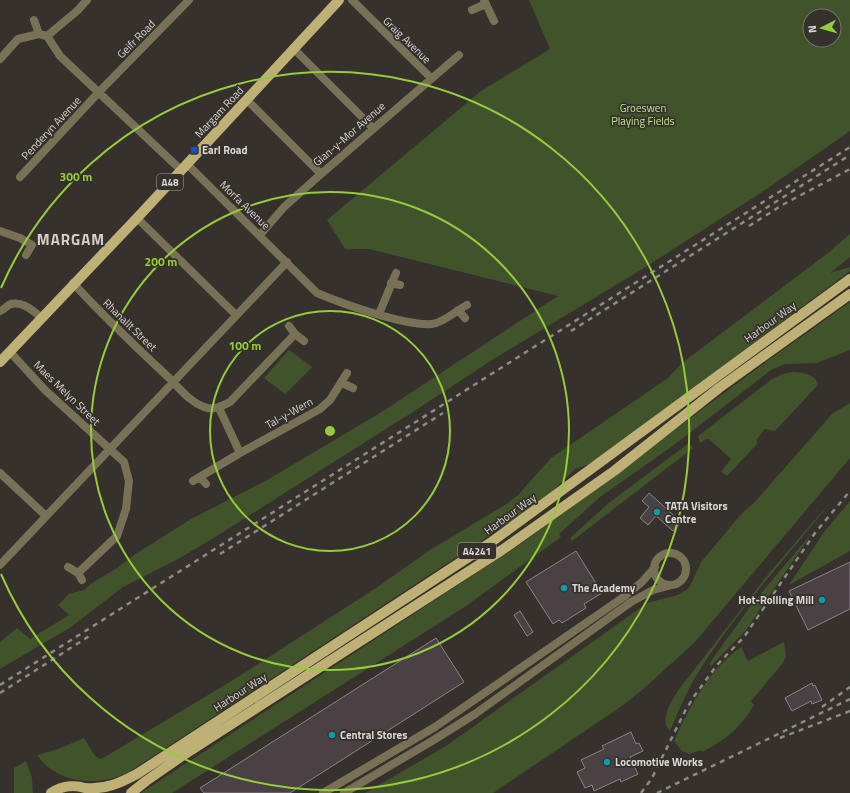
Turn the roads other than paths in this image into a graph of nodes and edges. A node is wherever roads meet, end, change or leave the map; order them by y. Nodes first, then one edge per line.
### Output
1 (87, 0) edge
2 (190, 0) edge
3 (339, 0) edge
4 (352, 0) edge
5 (485, 2) edge
6 (472, 10) dead end
7 (34, 20) dead end
8 (494, 21) dead end
9 (43, 35) junction
10 (293, 48) junction
11 (459, 55) dead end
12 (0, 59) edge
13 (431, 78) junction
14 (98, 93) junction
15 (247, 100) junction
16 (372, 128) junction
17 (184, 167) junction
18 (321, 174) junction
19 (20, 177) dead end
20 (137, 218) junction
21 (0, 231) edge
22 (260, 235) junction
23 (26, 255) dead end
24 (287, 262) junction
25 (396, 273) dead end
26 (850, 279) edge
27 (73, 283) junction
28 (391, 283) junction
29 (400, 285) dead end
30 (850, 294) edge
31 (466, 305) dead end
32 (458, 310) junction
33 (0, 311) edge
34 (379, 314) junction
35 (236, 315) junction
36 (42, 318) junction
37 (465, 318) dead end
38 (289, 326) dead end
39 (295, 334) junction
40 (304, 341) dead end
41 (10, 352) junction
42 (0, 362) edge
43 (347, 373) dead end
44 (173, 381) junction
45 (342, 383) junction
46 (352, 388) dead end
47 (219, 408) junction
48 (109, 449) junction
49 (240, 453) junction
50 (0, 473) edge
51 (200, 477) junction
52 (193, 481) dead end
53 (206, 484) dead end
54 (46, 515) junction
55 (0, 565) edge
56 (68, 567) dead end
57 (655, 567) junction
58 (672, 585) junction
59 (85, 788) junction
60 (51, 793) edge
61 (95, 793) edge
62 (131, 793) edge
63 (323, 793) edge
64 (344, 793) edge

1 - 9 street
2 - 14 street, Geifr Road
3 - 10 main road, Margam Road / A48
4 - 13 street, Graig Avenue
5 - 6 street
5 - 8 street
7 - 9 street
9 - 12 street
9 - 14 street
10 - 15 main road, Margam Road / A48
10 - 16 street
11 - 13 street, Glan-y-Mor Avenue
13 - 16 street, Glan-y-Mor Avenue
14 - 17 street
14 - 19 street, Penderyn Avenue
15 - 17 main road, Margam Road / A48
15 - 18 street
16 - 18 street, Glan-y-Mor Avenue
17 - 20 main road, Margam Road / A48
17 - 22 street, Morfa Avenue
18 - 22 street, Glan-y-Mor Avenue
20 - 27 main road, Margam Road / A48
20 - 35 street
21 - 23 street
22 - 24 street, Morfa Avenue
24 - 34 street, Morfa Avenue
24 - 35 street
25 - 28 street
26 - 59 main road, Harbour Way / A4241
27 - 36 main road, Margam Road / A48
27 - 44 street, Rhanallt Street
28 - 29 street
28 - 34 street
30 - 62 main road, Harbour Way / A4241
31 - 32 street, Morfa Avenue
32 - 34 street, Morfa Avenue
32 - 37 street
33 - 36 street
35 - 44 street
36 - 41 main road, Margam Road / A48
38 - 39 street
39 - 40 street
39 - 47 street
41 - 42 main road, Margam Road / A48
41 - 48 street, Maes Melyn Street
43 - 45 street, Tal-y-Wern
44 - 47 street
44 - 48 street
45 - 46 street
45 - 49 street, Tal-y-Wern
47 - 49 street
48 - 54 street
48 - 56 street, Maes Melyn Street
49 - 51 street, Tal-y-Wern
50 - 54 street
51 - 52 street, Tal-y-Wern
51 - 53 street
54 - 55 street
57 - 58 street
57 - 58 street
57 - 63 street
58 - 64 street
59 - 60 main road, A4241
59 - 61 main road, A4241

